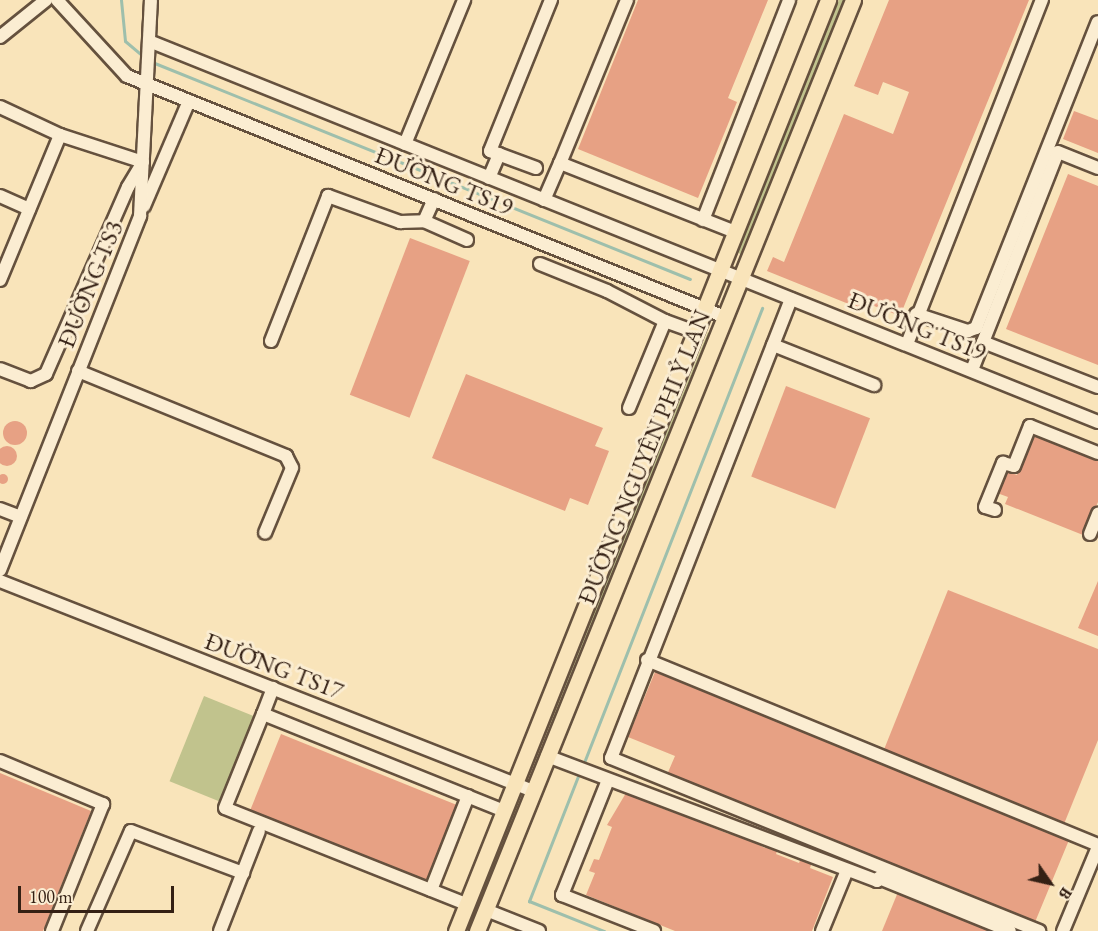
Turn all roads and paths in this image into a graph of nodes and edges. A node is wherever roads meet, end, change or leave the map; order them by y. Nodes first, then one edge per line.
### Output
1 (46, 0) edge
2 (57, 0) edge
3 (151, 0) edge
4 (464, 0) edge
5 (551, 0) edge
6 (627, 0) edge
7 (789, 0) edge
8 (828, 0) edge
9 (853, 0) edge
10 (1042, 0) edge
11 (1098, 22) edge
12 (0, 37) edge
13 (149, 40) junction
14 (148, 77) junction
15 (189, 101) junction
16 (0, 107) edge
17 (60, 135) junction
18 (405, 144) junction
19 (499, 154) junction
20 (143, 162) junction
21 (560, 163) junction
22 (536, 168) dead end
23 (1098, 168) edge
24 (489, 178) junction
25 (0, 196) edge
26 (434, 199) junction
27 (544, 200) junction
28 (29, 209) junction
29 (140, 216) junction
30 (703, 220) junction
31 (424, 222) junction
32 (735, 232) junction
33 (467, 240) dead end
34 (557, 249) junction
35 (720, 270) junction
36 (741, 279) junction
37 (0, 280) edge
38 (791, 298) junction
39 (704, 308) junction
40 (916, 315) junction
41 (725, 317) junction
42 (665, 321) junction
43 (695, 332) junction
44 (271, 341) dead end
45 (983, 342) junction
46 (907, 344) junction
47 (773, 345) junction
48 (0, 369) edge
49 (972, 370) junction
50 (78, 371) junction
51 (874, 385) dead end
52 (1098, 387) edge
53 (629, 408) dead end
54 (1098, 422) edge
55 (1098, 453) edge
56 (0, 509) edge
57 (995, 510) dead end
58 (1098, 514) edge
59 (21, 517) junction
60 (265, 533) dead end
61 (1090, 534) dead end
62 (0, 570) edge
63 (0, 581) edge
64 (647, 660) junction
65 (273, 688) junction
66 (263, 714) junction
67 (547, 756) junction
68 (0, 761) edge
69 (602, 777) junction
70 (515, 784) junction
71 (533, 791) junction
72 (468, 796) junction
73 (504, 811) junction
74 (260, 831) dead end
75 (1098, 846) edge
76 (847, 870) junction
77 (243, 873) junction
78 (431, 890) junction
79 (466, 904) junction
80 (486, 910) junction
81 (509, 926) edge
82 (51, 931) edge
83 (87, 931) edge
84 (220, 931) edge
85 (456, 931) edge
86 (477, 931) edge
87 (539, 931) edge
88 (654, 931) edge
89 (822, 931) edge
90 (1010, 931) edge
91 (1039, 931) edge
92 (1063, 931) edge

1 - 12 street
2 - 14 street, ĐƯỜNG TS19
3 - 13 street, ĐƯỜNG TS3
4 - 18 street
5 - 19 street
6 - 21 street
7 - 30 street
8 - 32 main road, ĐƯỜNG NGUYÊN PHI Ỷ LAN
9 - 36 main road, ĐƯỜNG NGUYÊN PHI Ỷ LAN
10 - 40 street
11 - 40 street
13 - 14 street, ĐƯỜNG TS3
13 - 18 street, ĐƯỜNG TS19
14 - 15 street, ĐƯỜNG TS19
14 - 20 street, ĐƯỜNG TS3
15 - 26 street, ĐƯỜNG TS19
15 - 29 street
16 - 17 street
17 - 20 street
17 - 28 street
18 - 24 street, ĐƯỜNG TS19
19 - 22 street
19 - 24 street
20 - 29 street, ĐƯỜNG TS3
20 - 48 street
21 - 27 street
21 - 30 street
23 - 45 street
24 - 27 street, ĐƯỜNG TS19
25 - 28 street
26 - 31 street
26 - 34 street, ĐƯỜNG TS19
27 - 35 street, ĐƯỜNG TS19
28 - 37 street
29 - 50 street, ĐƯỜNG TS3
30 - 32 street
31 - 33 street
31 - 44 street
32 - 35 main road, ĐƯỜNG NGUYÊN PHI Ỷ LAN
34 - 39 street, ĐƯỜNG TS19
34 - 42 street
35 - 36 street, ĐƯỜNG TS19
35 - 39 main road, ĐƯỜNG NGUYÊN PHI Ỷ LAN
36 - 38 street, ĐƯỜNG TS19
36 - 41 main road, ĐƯỜNG NGUYÊN PHI Ỷ LAN
38 - 46 street, ĐƯỜNG TS19
38 - 47 street
39 - 41 street, ĐƯỜNG TS19
39 - 43 main road, ĐƯỜNG NGUYÊN PHI Ỷ LAN
40 - 46 street
41 - 67 main road, ĐƯỜNG NGUYÊN PHI Ỷ LAN
42 - 43 street
42 - 53 street
43 - 70 main road, ĐƯỜNG NGUYÊN PHI Ỷ LAN
45 - 49 street
45 - 52 street
46 - 49 street, ĐƯỜNG TS19
47 - 51 street
47 - 64 street
49 - 54 street, ĐƯỜNG TS19
50 - 59 street, ĐƯỜNG TS3
50 - 60 street
55 - 57 street
56 - 59 street
58 - 61 street
59 - 62 street, ĐƯỜNG TS3
63 - 65 street, ĐƯỜNG TS17
64 - 75 street
64 - 91 street
65 - 66 street
65 - 70 street, ĐƯỜNG TS17
66 - 72 street
66 - 78 street
67 - 69 street
67 - 71 main road, ĐƯỜNG NGUYÊN PHI Ỷ LAN
68 - 82 street
69 - 76 street
69 - 88 street
70 - 71 street, ĐƯỜNG TS17
70 - 73 main road, ĐƯỜNG NGUYÊN PHI Ỷ LAN
71 - 80 main road, ĐƯỜNG NGUYÊN PHI Ỷ LAN
72 - 73 street
72 - 78 street
73 - 79 main road, ĐƯỜNG NGUYÊN PHI Ỷ LAN
74 - 77 street
75 - 92 street
76 - 89 street
76 - 90 street
77 - 83 street
77 - 84 street
78 - 79 street
79 - 85 main road, ĐƯỜNG NGUYÊN PHI Ỷ LAN
80 - 81 street
80 - 86 main road, ĐƯỜNG NGUYÊN PHI Ỷ LAN
81 - 87 street

